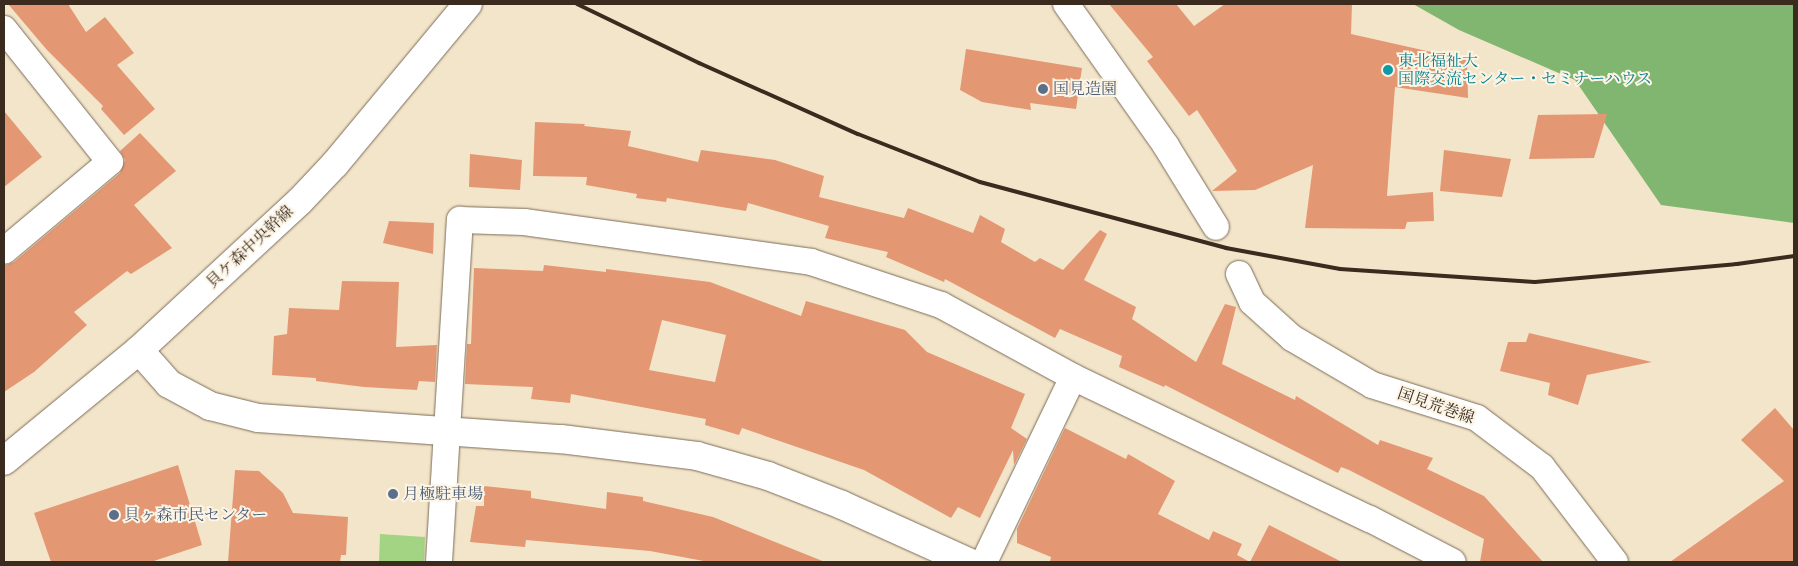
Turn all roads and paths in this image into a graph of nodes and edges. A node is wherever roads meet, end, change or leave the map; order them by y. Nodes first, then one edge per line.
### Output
1 (468, 4) edge
2 (1066, 4) edge
3 (4, 29) edge
4 (1216, 227) dead end
5 (4, 250) edge
6 (1239, 274) dead end
7 (138, 350) junction
8 (1073, 378) junction
9 (447, 432) junction
10 (4, 461) edge
11 (439, 562) edge
12 (968, 562) edge
13 (984, 562) edge
14 (1453, 562) edge
15 (1616, 562) edge

1 - 7 street, 貝ケ森中央幹線
2 - 4 street
3 - 5 street
6 - 15 street, 国見荒巻線
7 - 9 street
7 - 10 street, 貝ケ森中央幹線
8 - 9 street
8 - 13 street
8 - 14 street
9 - 11 street
9 - 12 street

